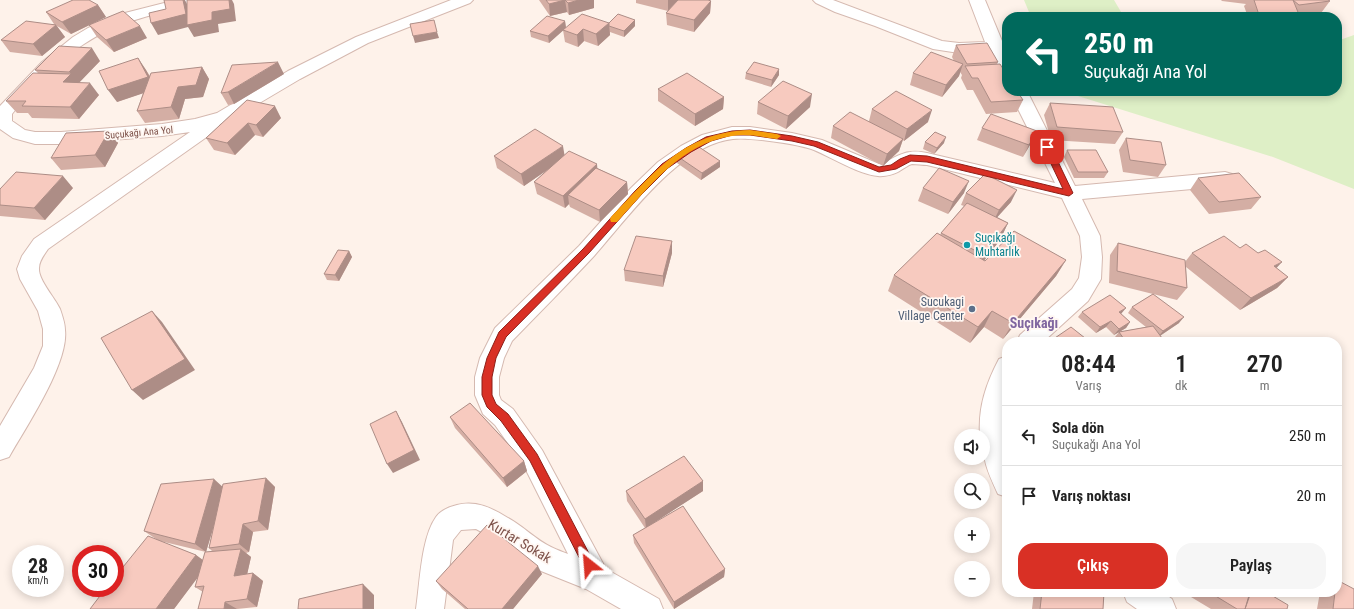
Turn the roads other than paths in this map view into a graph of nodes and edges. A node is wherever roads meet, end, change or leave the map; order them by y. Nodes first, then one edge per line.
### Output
1 (196, 0) edge
2 (465, 0) edge
3 (821, 0) edge
4 (977, 0) edge
5 (995, 46) junction
6 (1002, 59) edge
7 (1020, 96) edge
8 (223, 117) junction
9 (1237, 178) edge
10 (1069, 193) junction
11 (1034, 337) edge
12 (1002, 375) edge
13 (0, 449) edge
14 (1002, 473) edge
15 (596, 578) junction
16 (1144, 597) edge
17 (430, 609) edge
18 (649, 609) edge
19 (1162, 609) edge

1 - 8 street, Suçukağı Ana Yol
2 - 8 street, Suçukağı Ana Yol
3 - 5 street
4 - 5 street
5 - 6 street
7 - 10 street
8 - 13 street
9 - 10 street
10 - 11 street
10 - 15 street
12 - 14 street
15 - 17 street, Kurtar Sokak
15 - 18 street, Kurtar Sokak
16 - 19 street

